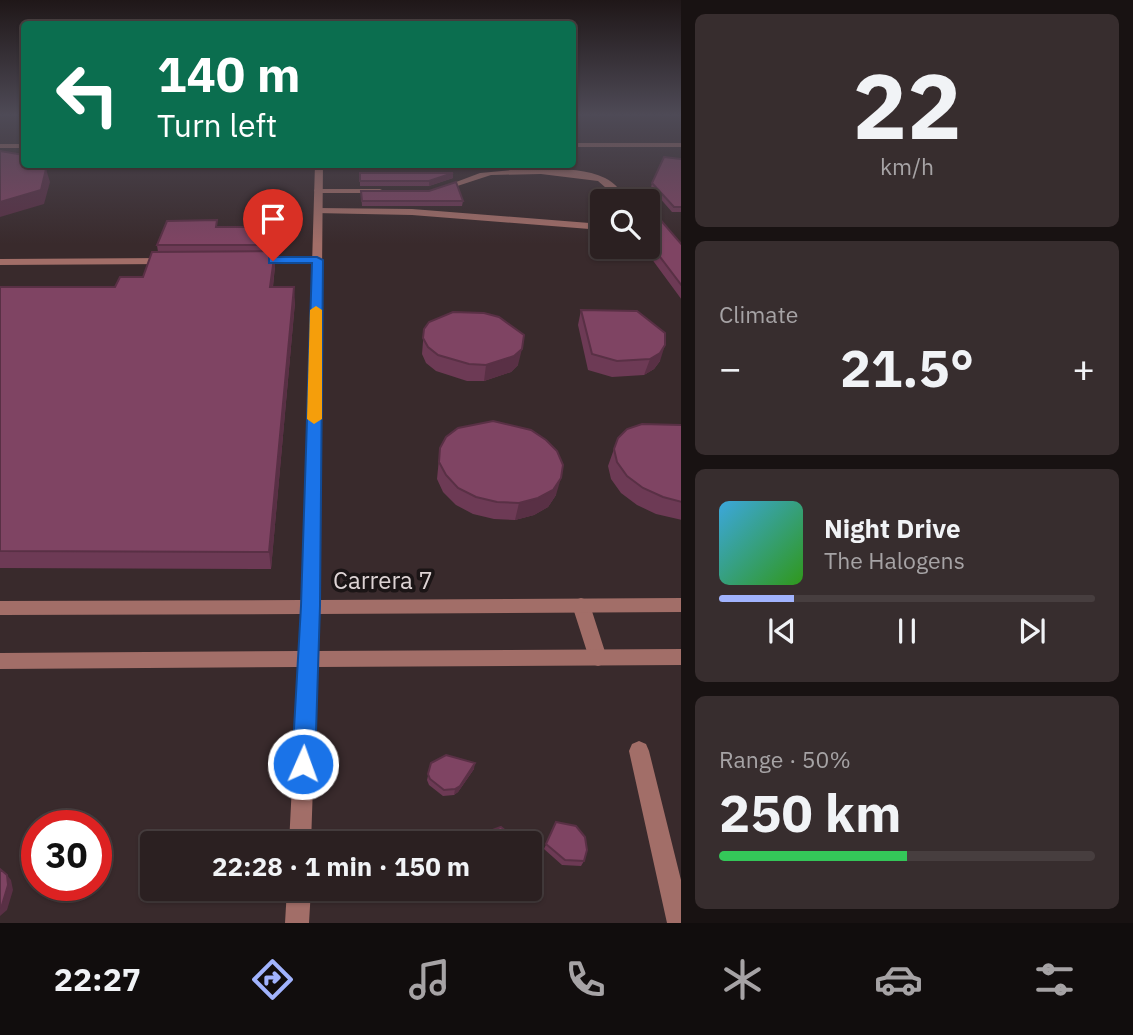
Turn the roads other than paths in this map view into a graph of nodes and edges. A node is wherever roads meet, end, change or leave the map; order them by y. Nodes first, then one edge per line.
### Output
1 (319, 168) edge
2 (614, 189) edge
3 (318, 191) junction
4 (393, 191) edge
5 (429, 191) edge
6 (318, 211) junction
7 (590, 226) edge
8 (317, 260) junction
9 (177, 261) edge
10 (246, 261) edge
11 (0, 262) edge
12 (681, 604) edge
13 (580, 605) junction
14 (310, 606) junction
15 (0, 608) edge
16 (681, 657) edge
17 (598, 658) junction
18 (307, 659) junction
19 (0, 661) edge
20 (639, 751) dead end
21 (300, 831) edge
22 (298, 901) edge
23 (297, 923) edge
24 (679, 923) edge

1 - 3 street
2 - 5 street
3 - 4 street
3 - 6 street
6 - 7 street
6 - 8 street
8 - 10 street
8 - 14 street
9 - 11 street
12 - 13 street, Carrera 7
13 - 14 street, Carrera 7
13 - 17 street
14 - 15 street, Carrera 7
14 - 18 street
16 - 17 street
17 - 18 street
18 - 19 street
18 - 21 street
20 - 24 street
22 - 23 street

